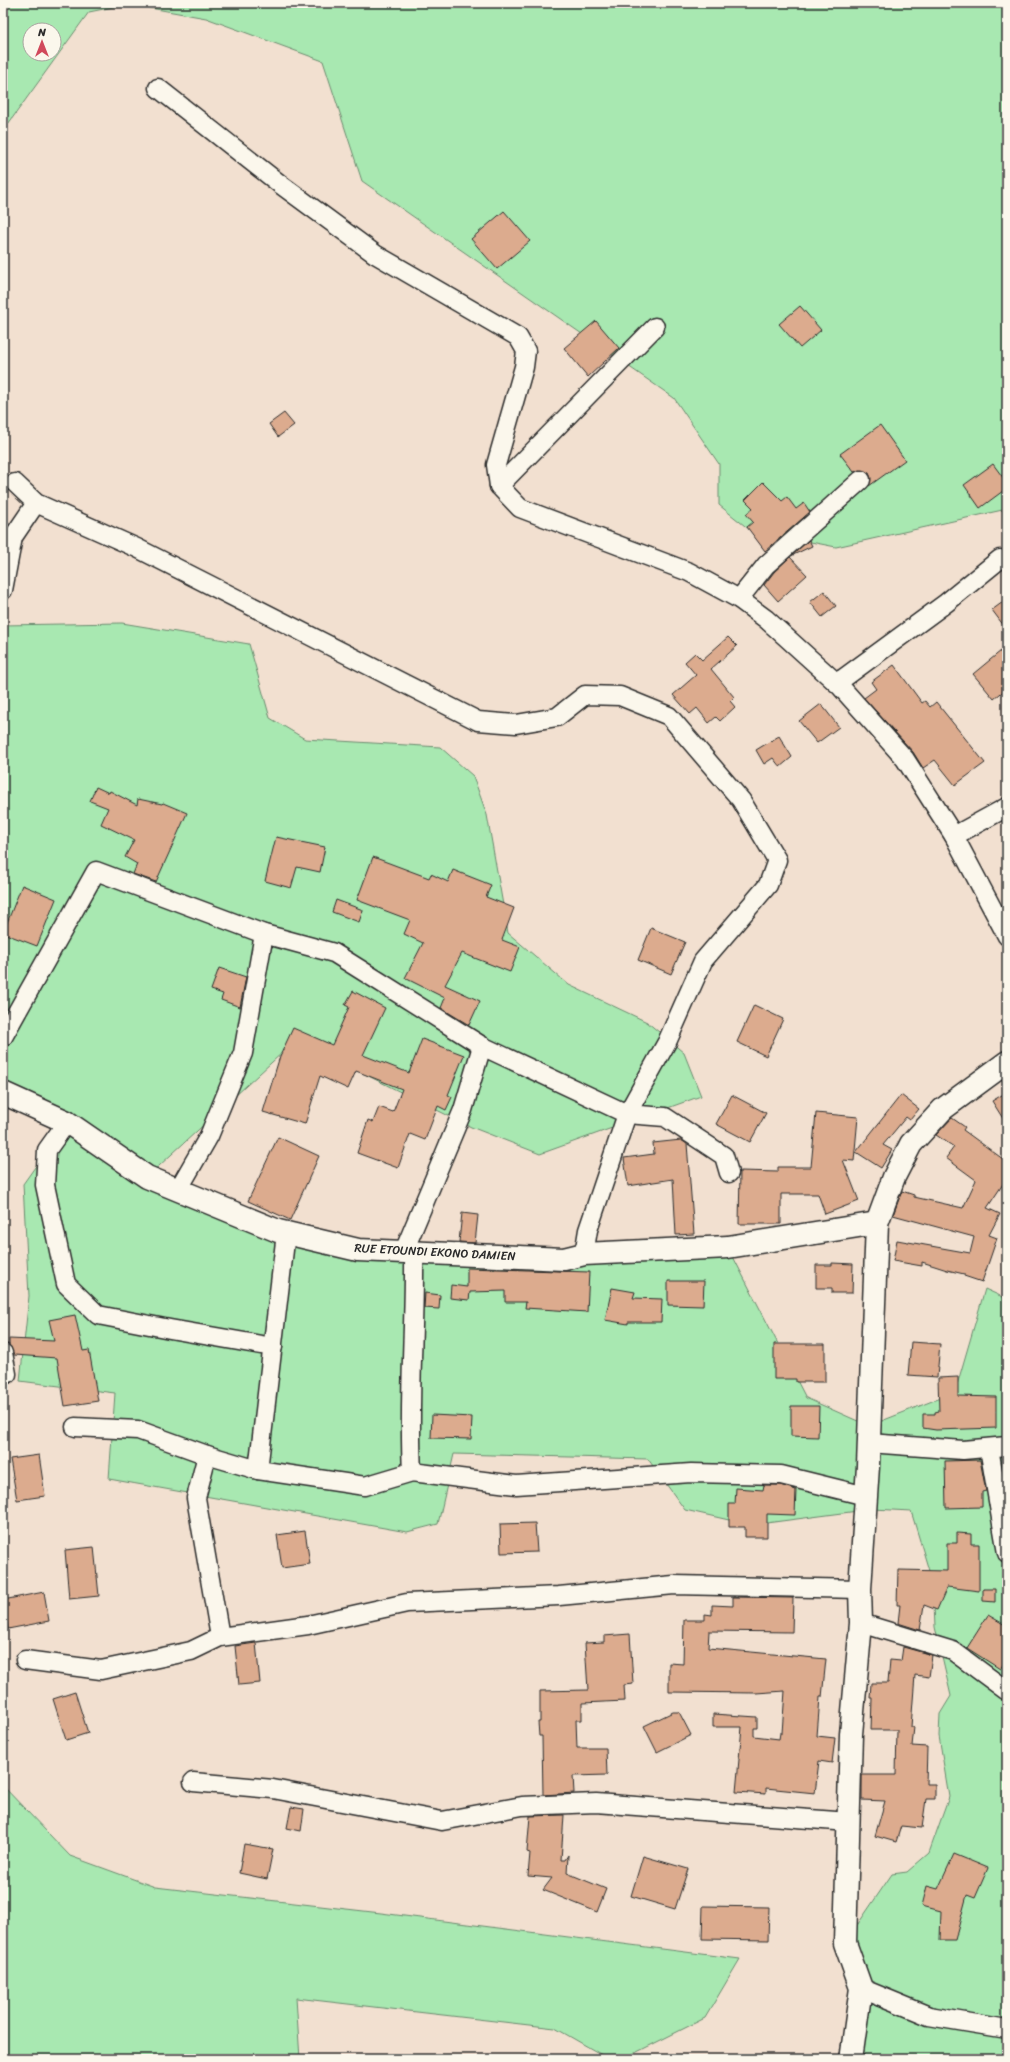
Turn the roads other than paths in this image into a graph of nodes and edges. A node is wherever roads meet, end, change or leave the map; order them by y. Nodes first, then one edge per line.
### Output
1 (158, 88) dead end
2 (655, 327) dead end
3 (861, 480) dead end
4 (15, 483) dead end
5 (499, 486) junction
6 (36, 502) junction
7 (1000, 559) dead end
8 (3, 590) edge
9 (739, 599) junction
10 (837, 683) junction
11 (1007, 806) edge
12 (954, 836) junction
13 (264, 934) junction
14 (1007, 936) edge
15 (3, 1037) edge
16 (482, 1046) junction
17 (1007, 1062) edge
18 (3, 1093) edge
19 (627, 1114) junction
20 (67, 1122) junction
21 (729, 1173) dead end
22 (178, 1190) junction
23 (877, 1223) junction
24 (286, 1233) junction
25 (409, 1252) junction
26 (584, 1254) junction
27 (273, 1347) junction
28 (3, 1353) edge
29 (7, 1374) dead end
30 (75, 1427) dead end
31 (869, 1443) junction
32 (1007, 1446) edge
33 (989, 1448) junction
34 (208, 1455) junction
35 (258, 1470) junction
36 (412, 1472) junction
37 (866, 1496) junction
38 (1007, 1553) edge
39 (860, 1589) junction
40 (861, 1623) junction
41 (220, 1636) junction
42 (25, 1660) dead end
43 (1007, 1691) edge
44 (193, 1782) dead end
45 (849, 1822) junction
46 (861, 1988) junction
47 (1007, 2028) edge
48 (851, 2059) edge

1 - 5 street
2 - 5 street
3 - 9 street
4 - 6 street
5 - 9 street
6 - 8 street
6 - 19 street
7 - 10 street
9 - 10 street
10 - 12 street
11 - 12 street
12 - 14 street
13 - 15 street
13 - 16 street
13 - 22 street
16 - 19 street
16 - 25 street
17 - 23 street
18 - 20 street, RUE ETOUNDI EKONO DAMIEN
19 - 21 street
19 - 26 street
20 - 22 street, RUE ETOUNDI EKONO DAMIEN
20 - 27 street
22 - 24 street, RUE ETOUNDI EKONO DAMIEN
23 - 26 street, RUE ETOUNDI EKONO DAMIEN
23 - 31 street
24 - 25 street, RUE ETOUNDI EKONO DAMIEN
24 - 27 street
25 - 26 street, RUE ETOUNDI EKONO DAMIEN
25 - 36 street
27 - 35 street
28 - 29 street
30 - 34 street
31 - 33 street
31 - 37 street
32 - 33 street
33 - 38 street
34 - 35 street
34 - 41 street
35 - 36 street
36 - 37 street
37 - 39 street
39 - 40 street
39 - 41 street
40 - 43 street
40 - 45 street
41 - 42 street
44 - 45 street
45 - 46 street
46 - 47 street
46 - 48 street

